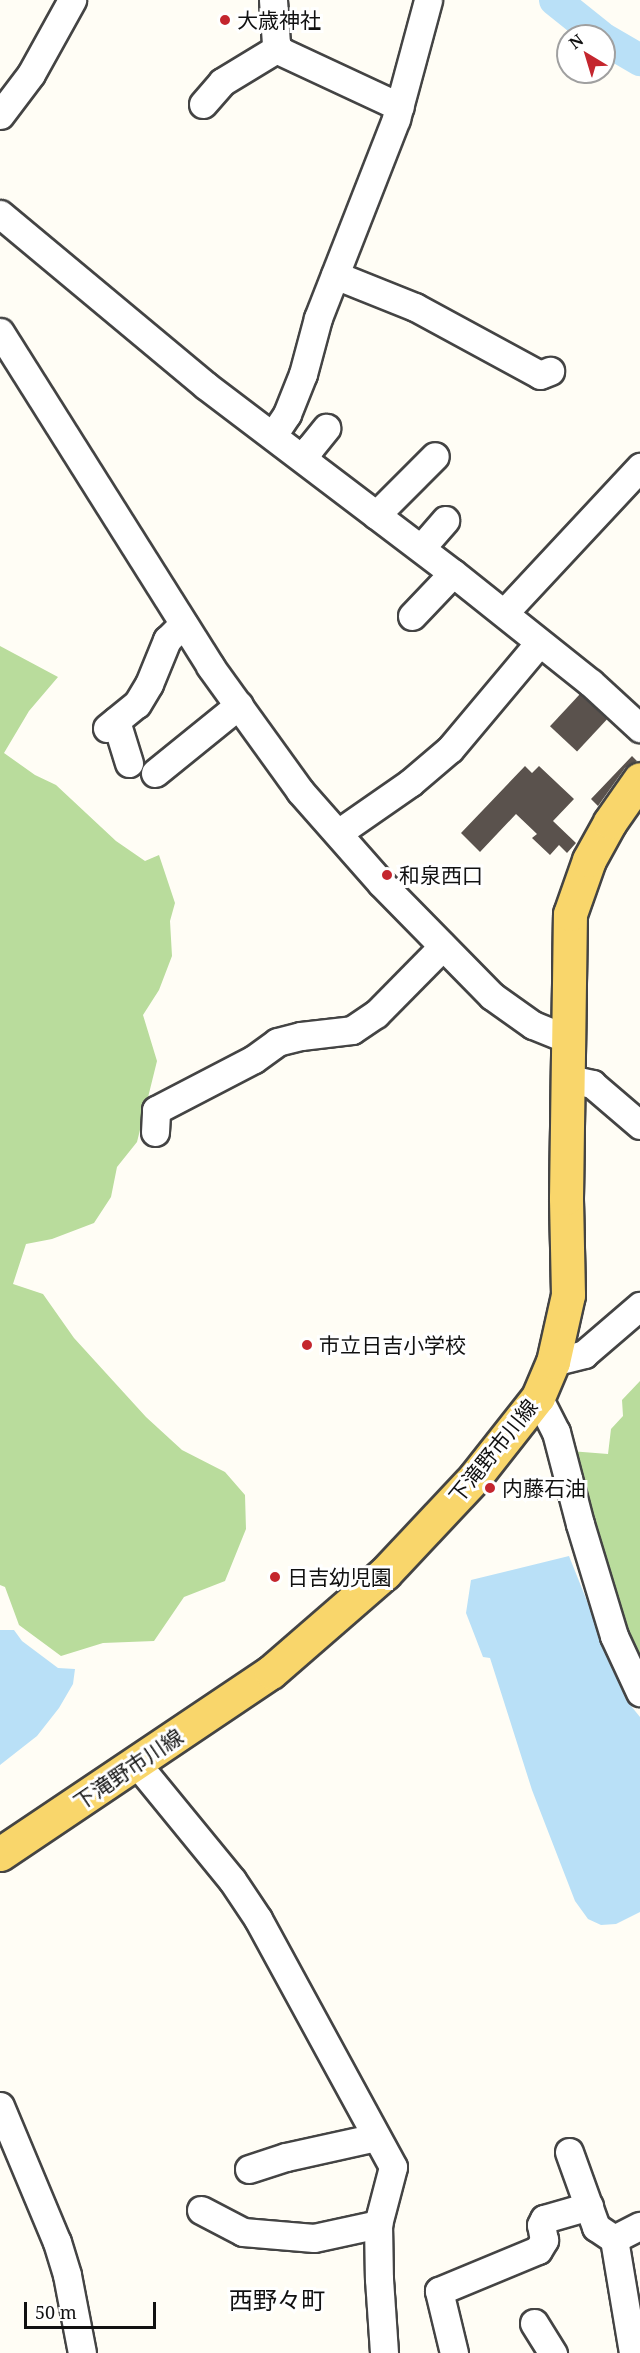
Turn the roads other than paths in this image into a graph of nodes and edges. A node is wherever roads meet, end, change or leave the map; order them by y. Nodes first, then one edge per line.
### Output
1 (72, 0) edge
2 (273, 0) edge
3 (424, 2) edge
4 (278, 48) junction
5 (203, 104) dead end
6 (400, 106) junction
7 (0, 115) edge
8 (0, 214) edge
9 (335, 275) junction
10 (0, 332) edge
11 (550, 371) dead end
12 (326, 428) dead end
13 (273, 435) junction
14 (435, 456) dead end
15 (305, 459) junction
16 (640, 467) edge
17 (376, 515) junction
18 (445, 520) dead end
19 (421, 548) junction
20 (453, 573) junction
21 (504, 613) junction
22 (412, 616) dead end
23 (183, 624) junction
24 (538, 643) junction
25 (239, 705) junction
26 (640, 728) edge
27 (129, 763) dead end
28 (156, 773) dead end
29 (640, 779) edge
30 (338, 833) junction
31 (443, 946) junction
32 (568, 1039) junction
33 (568, 1079) junction
34 (640, 1125) edge
35 (155, 1132) dead end
36 (640, 1305) edge
37 (553, 1362) junction
38 (538, 1397) junction
39 (640, 1692) edge
40 (137, 1764) junction
41 (0, 1854) edge
42 (0, 2106) edge
43 (376, 2137) junction
44 (568, 2152) dead end
45 (249, 2169) dead end
46 (589, 2206) junction
47 (201, 2210) dead end
48 (378, 2224) junction
49 (640, 2226) edge
50 (614, 2239) junction
51 (534, 2322) dead end
52 (82, 2353) edge
53 (384, 2353) edge
54 (454, 2353) edge
55 (553, 2353) edge
56 (633, 2353) edge

1 - 7 street
2 - 4 street
3 - 6 street
4 - 5 street
4 - 6 street
6 - 9 street
8 - 13 street
9 - 11 street
9 - 13 street
10 - 23 street
12 - 15 street
13 - 15 street
14 - 17 street
15 - 17 street
16 - 21 street
17 - 19 street
18 - 19 street
19 - 20 street
20 - 21 street
20 - 22 street
21 - 24 street
23 - 25 street
23 - 27 street
24 - 26 street
24 - 30 street
25 - 28 street
25 - 30 street
29 - 32 main road, 下滝野市川線
30 - 31 street
31 - 32 street
31 - 35 street
32 - 33 main road, 下滝野市川線
33 - 34 street
33 - 37 main road, 下滝野市川線
36 - 37 street
37 - 38 main road, 下滝野市川線
38 - 39 street
38 - 40 main road, 下滝野市川線
40 - 41 main road, 下滝野市川線
40 - 43 street
42 - 52 street
43 - 45 street
43 - 48 street
44 - 46 street
46 - 50 street
46 - 54 street
47 - 48 street
48 - 53 street
49 - 50 street
50 - 56 street
51 - 55 street

